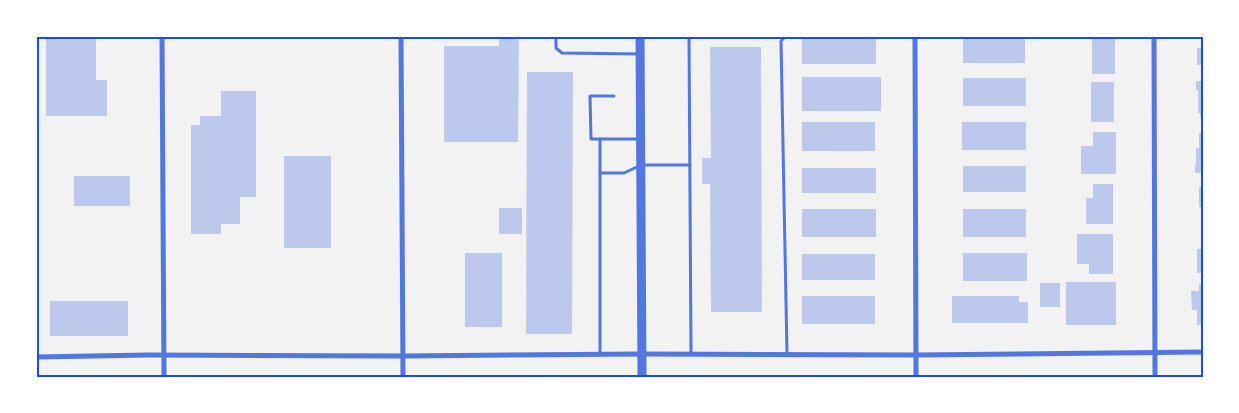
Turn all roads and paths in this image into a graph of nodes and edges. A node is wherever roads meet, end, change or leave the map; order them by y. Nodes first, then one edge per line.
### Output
1 (162, 36) edge
2 (401, 36) edge
3 (556, 36) edge
4 (640, 36) edge
5 (689, 36) edge
6 (786, 36) edge
7 (915, 36) edge
8 (1154, 36) edge
9 (640, 54) junction
10 (614, 96) dead end
11 (641, 139) junction
12 (600, 140) junction
13 (641, 165) junction
14 (690, 165) junction
15 (600, 173) junction
16 (1155, 352) junction
17 (1203, 352) edge
18 (600, 354) junction
19 (642, 354) junction
20 (691, 354) junction
21 (787, 354) junction
22 (164, 355) junction
23 (916, 355) junction
24 (36, 356) edge
25 (403, 356) junction
26 (164, 377) edge
27 (403, 377) edge
28 (642, 377) edge
29 (916, 377) edge
30 (1155, 377) edge

1 - 22 street
2 - 25 street
3 - 9 lane
4 - 9 street
5 - 14 lane
6 - 21 lane
7 - 23 street
8 - 16 street
9 - 11 street
10 - 12 lane
11 - 12 lane
11 - 13 street
12 - 15 lane
13 - 14 lane
13 - 15 lane
13 - 19 street
14 - 20 lane
15 - 18 lane
16 - 17 street
16 - 23 street
16 - 30 street
18 - 19 street
18 - 25 street
19 - 20 street
19 - 28 street
20 - 21 street
21 - 23 street
22 - 24 street
22 - 25 street
22 - 26 street
23 - 29 street
25 - 27 street

